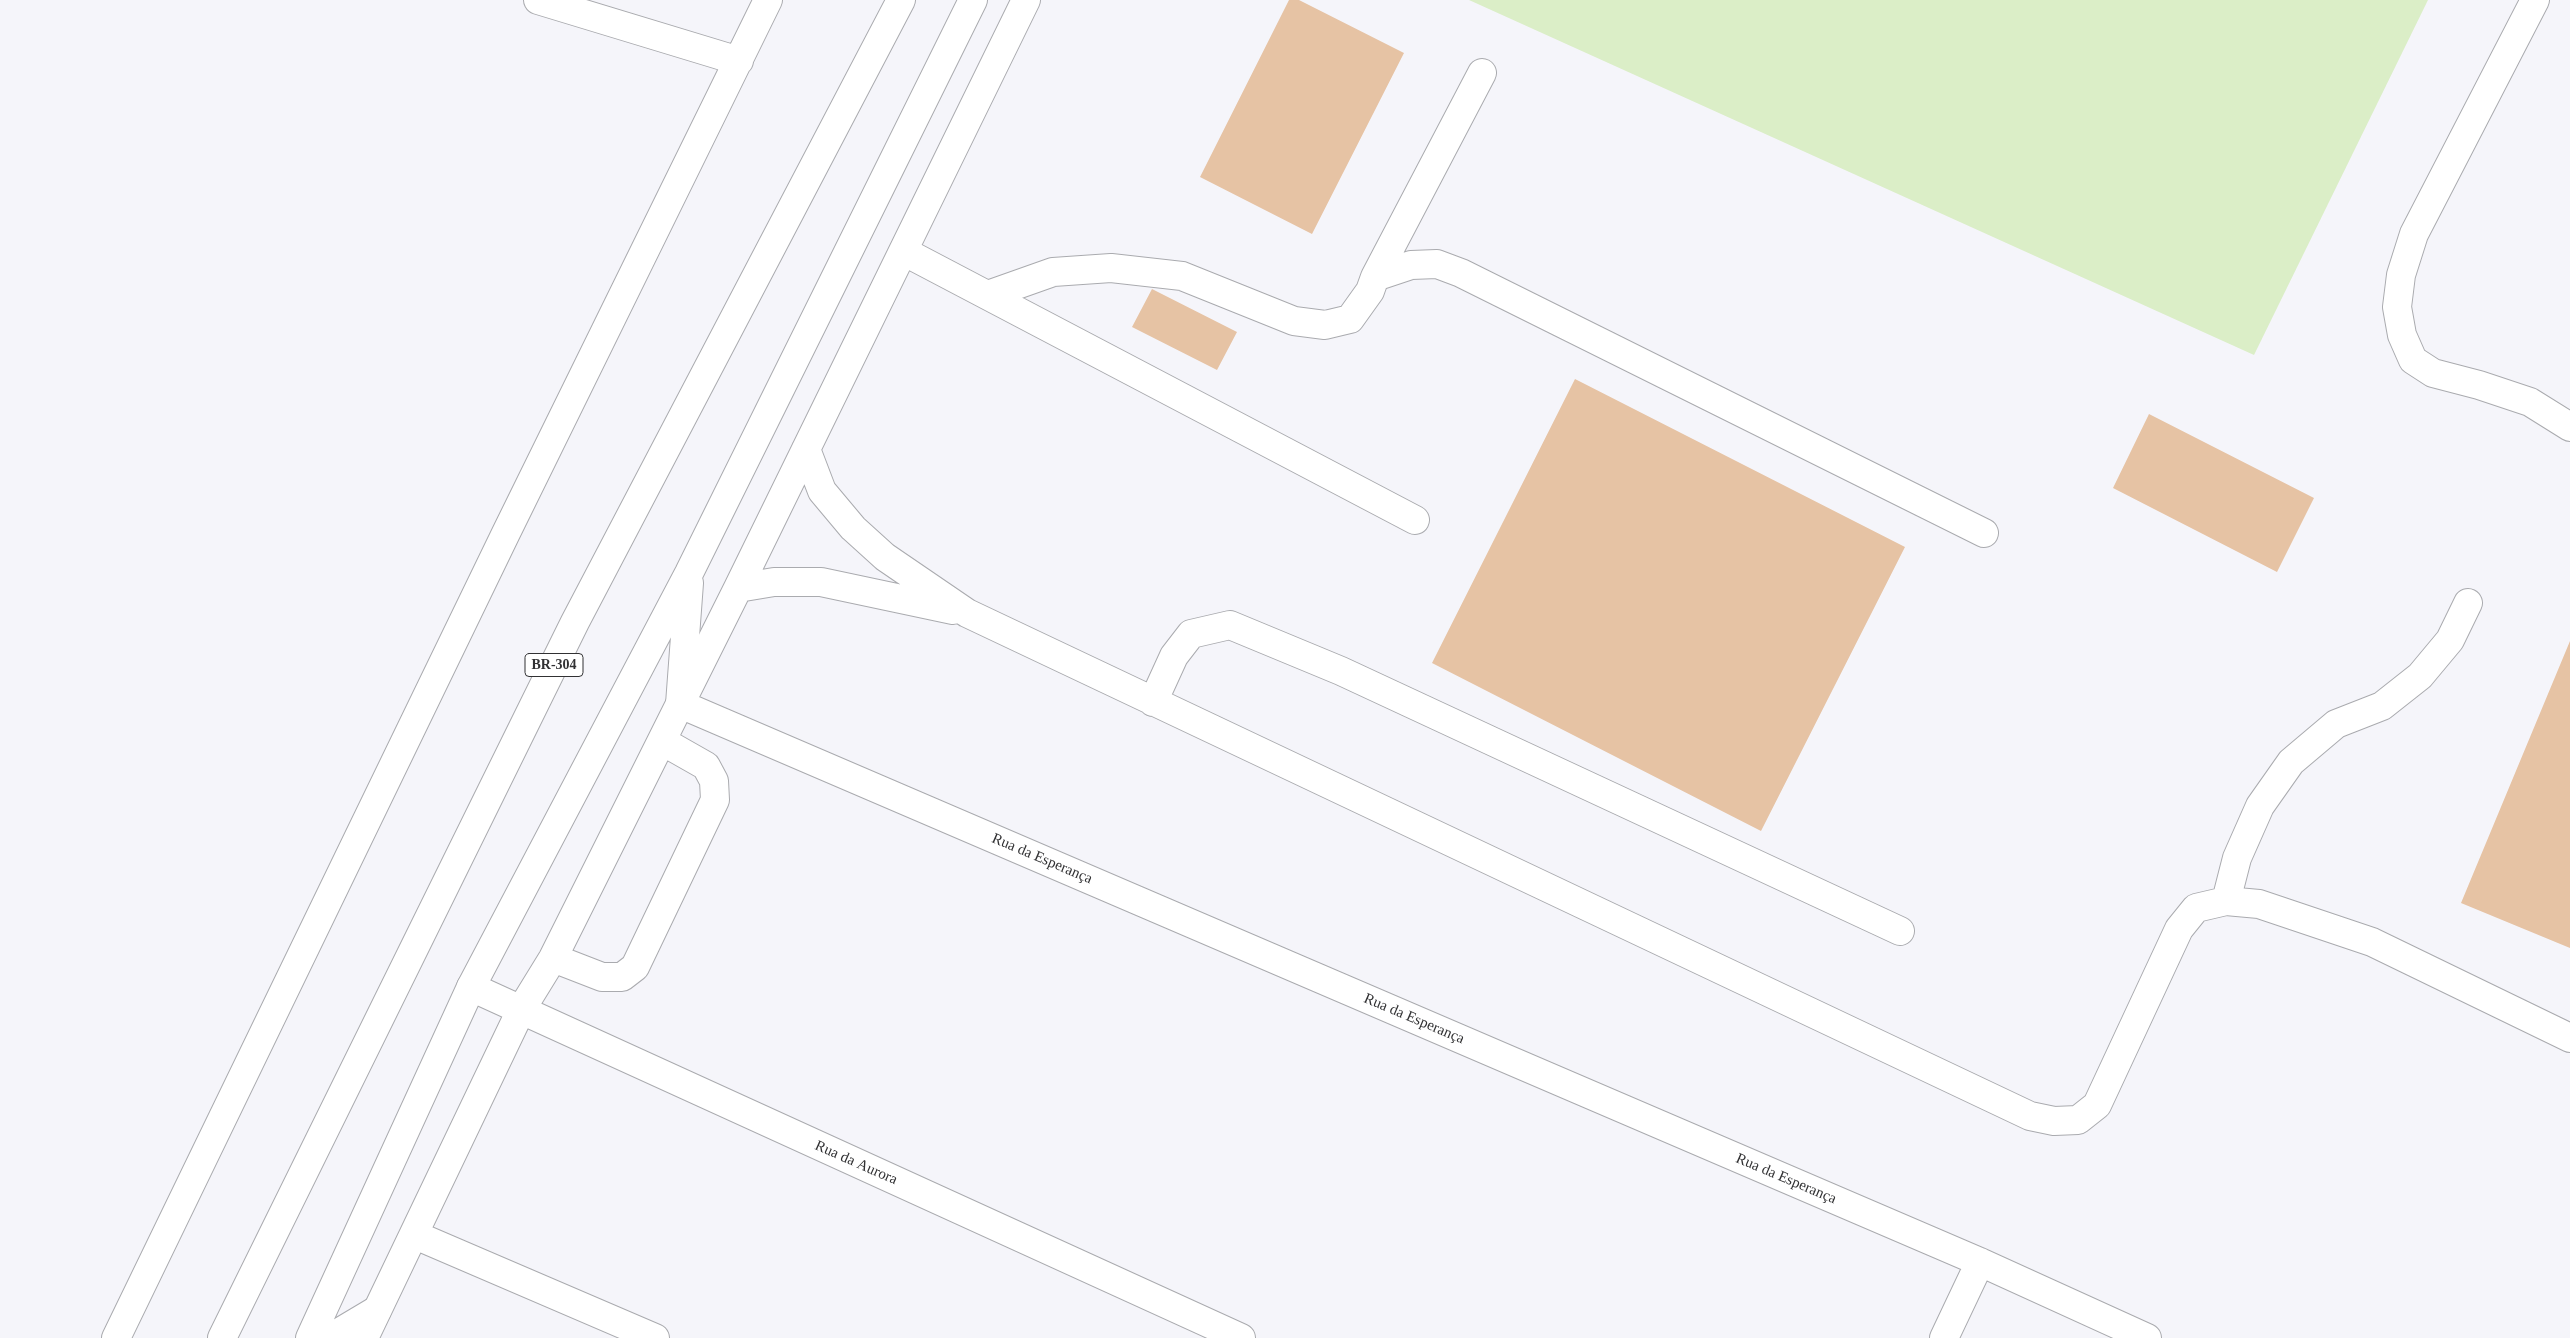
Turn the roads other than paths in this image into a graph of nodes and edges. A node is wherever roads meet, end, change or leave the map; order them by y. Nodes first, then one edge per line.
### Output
1 (538, 0) edge
2 (768, 0) edge
3 (901, 0) edge
4 (973, 0) edge
5 (1026, 0) edge
6 (2535, 0) edge
7 (738, 61) junction
8 (1482, 73) dead end
9 (903, 251) junction
10 (1375, 278) junction
11 (988, 295) junction
12 (2570, 427) edge
13 (806, 449) junction
14 (1415, 520) dead end
15 (1984, 533) dead end
16 (690, 573) junction
17 (738, 588) junction
18 (2468, 603) dead end
19 (967, 613) junction
20 (1153, 702) junction
21 (680, 704) junction
22 (662, 741) junction
23 (2226, 901) junction
24 (1900, 931) dead end
25 (553, 958) junction
26 (472, 987) junction
27 (521, 1010) junction
28 (2570, 1038) edge
29 (415, 1235) junction
30 (1980, 1262) junction
31 (377, 1310) junction
32 (116, 1338) edge
33 (222, 1338) edge
34 (310, 1338) edge
35 (330, 1338) edge
36 (364, 1338) edge
37 (655, 1338) edge
38 (1241, 1338) edge
39 (1944, 1338) edge
40 (2147, 1338) edge

1 - 7 main road
2 - 7 main road
3 - 33 main road, BR-304
4 - 16 main road
5 - 9 main road
6 - 12 main road
7 - 32 main road
8 - 10 main road
9 - 11 main road
9 - 13 main road
10 - 11 main road
10 - 15 main road
11 - 14 main road
13 - 17 main road
13 - 19 main road
16 - 21 main road
16 - 26 main road
17 - 19 main road
17 - 21 main road
18 - 23 main road
19 - 20 main road
20 - 23 main road
20 - 24 main road
21 - 22 main road
21 - 30 main road, Rua da Esperança
22 - 25 main road
22 - 25 main road
23 - 28 main road
25 - 27 main road
26 - 27 main road, Rua da Aurora
26 - 34 main road
27 - 29 main road
27 - 38 main road, Rua da Aurora
29 - 31 main road
29 - 37 main road
30 - 39 main road
30 - 40 main road, Rua da Esperança
31 - 35 main road
31 - 36 main road

